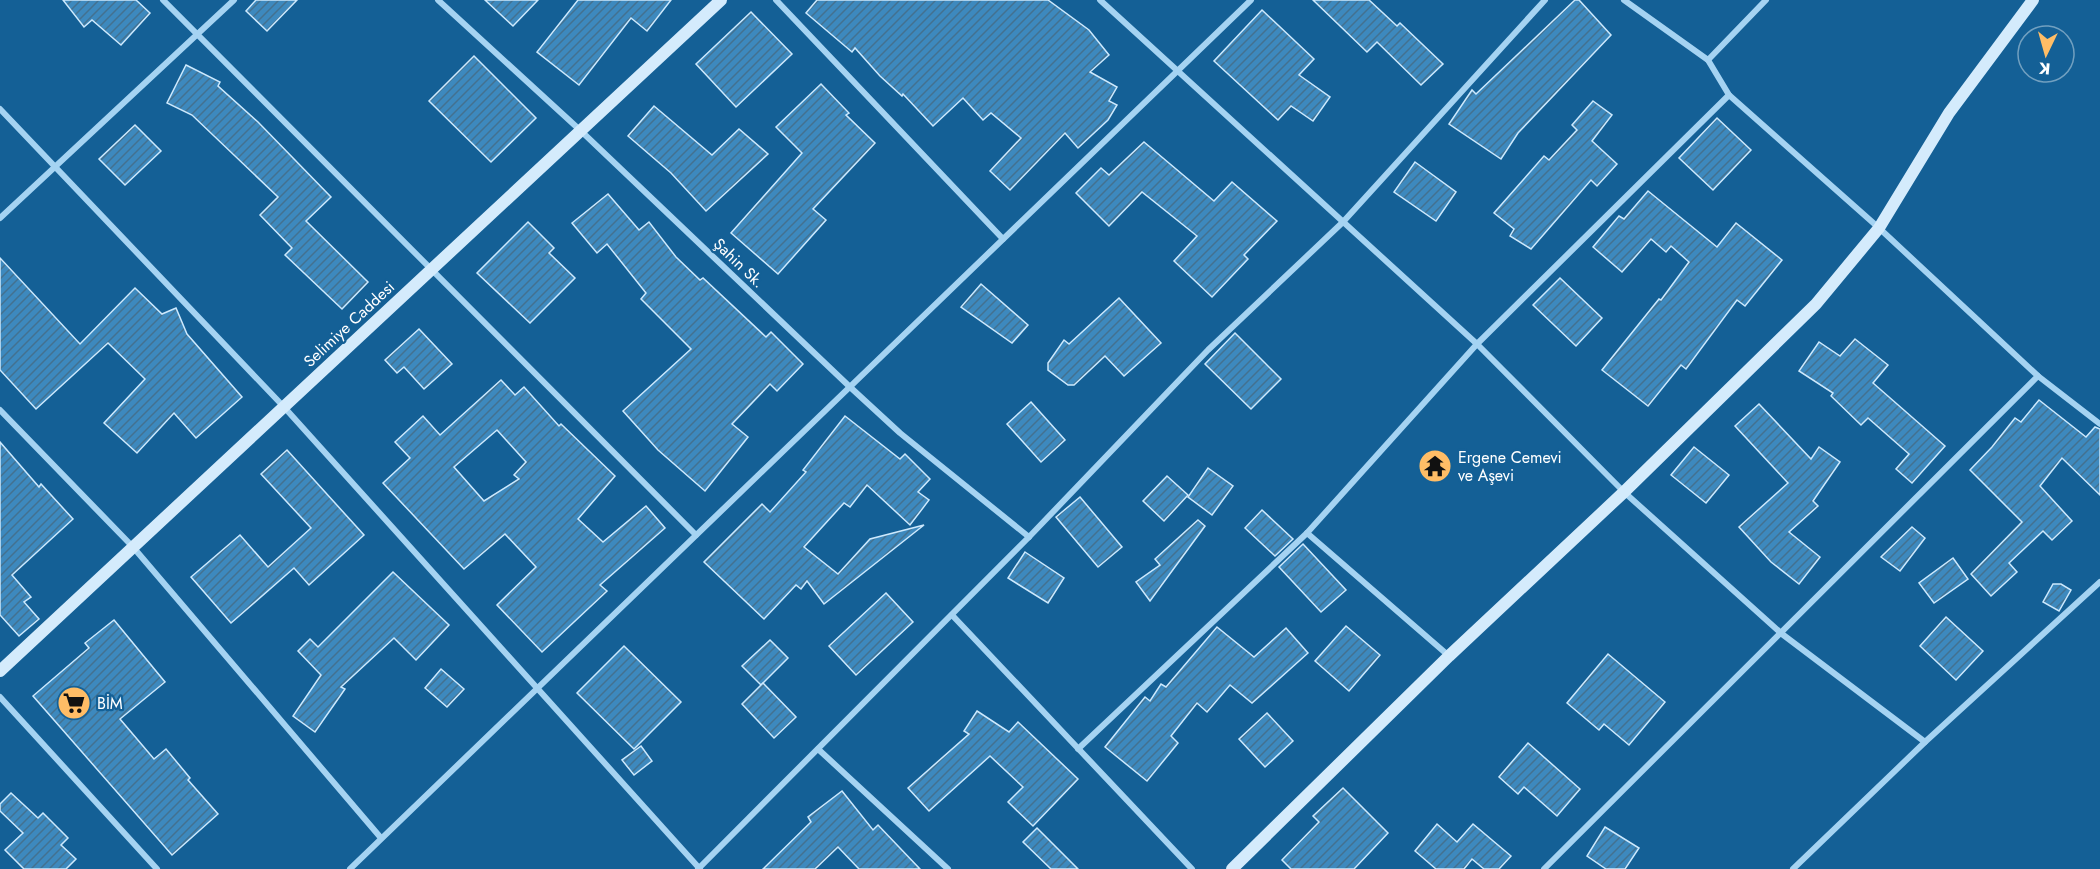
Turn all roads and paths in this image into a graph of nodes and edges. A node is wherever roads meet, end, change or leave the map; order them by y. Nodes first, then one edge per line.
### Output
1 (162, 0) edge
2 (234, 0) edge
3 (438, 0) edge
4 (721, 0) edge
5 (776, 0) edge
6 (1100, 0) edge
7 (1251, 0) edge
8 (1545, 0) edge
9 (1624, 0) edge
10 (1766, 0) edge
11 (2033, 0) edge
12 (196, 36) junction
13 (1708, 60) junction
14 (1176, 72) junction
15 (1729, 95) junction
16 (0, 109) edge
17 (580, 131) junction
18 (55, 170) junction
19 (0, 218) edge
20 (1343, 222) junction
21 (1879, 228) junction
22 (1003, 239) junction
23 (433, 268) junction
24 (1477, 344) junction
25 (2038, 376) junction
26 (850, 387) junction
27 (284, 407) junction
28 (0, 410) edge
29 (2100, 424) edge
30 (1624, 492) junction
31 (1307, 533) junction
32 (696, 535) junction
33 (1029, 537) junction
34 (134, 547) junction
35 (2100, 582) edge
36 (952, 615) junction
37 (1782, 634) junction
38 (1449, 656) junction
39 (0, 671) edge
40 (536, 689) junction
41 (0, 697) edge
42 (1924, 742) junction
43 (818, 749) junction
44 (1078, 749) junction
45 (381, 838) junction
46 (157, 869) edge
47 (350, 869) edge
48 (699, 869) edge
49 (948, 869) edge
50 (1192, 869) edge
51 (1232, 869) edge
52 (1544, 869) edge
53 (1793, 869) edge

1 - 12 street
2 - 12 street
3 - 17 street, Şahin Sk.
4 - 17 street, Selimiye Caddesi
5 - 22 street
6 - 14 street
7 - 14 street
8 - 20 street
9 - 13 street
10 - 13 street
11 - 21 street
12 - 18 street
12 - 23 street
13 - 15 street
14 - 20 street
14 - 22 street
15 - 21 street
15 - 24 street
16 - 18 street
17 - 23 street, Selimiye Caddesi
17 - 26 street, Şahin Sk.
18 - 19 street
18 - 27 street
20 - 24 street
20 - 33 street
21 - 25 street
21 - 30 street
22 - 26 street
23 - 27 street, Selimiye Caddesi
23 - 32 street
24 - 30 street
24 - 31 street
25 - 29 street
25 - 37 street
26 - 32 street
26 - 33 street, Şahin Sk.
27 - 34 street, Selimiye Caddesi
27 - 40 street
28 - 34 street
30 - 37 street
30 - 38 street
31 - 38 street
31 - 44 street
32 - 40 street
33 - 36 street
34 - 39 street, Selimiye Caddesi
34 - 45 street
35 - 42 street
36 - 43 street
36 - 44 street
37 - 42 street
37 - 52 street
38 - 51 street
40 - 45 street
40 - 48 street
41 - 46 street
42 - 53 street
43 - 48 street
43 - 49 street
44 - 50 street
45 - 47 street

